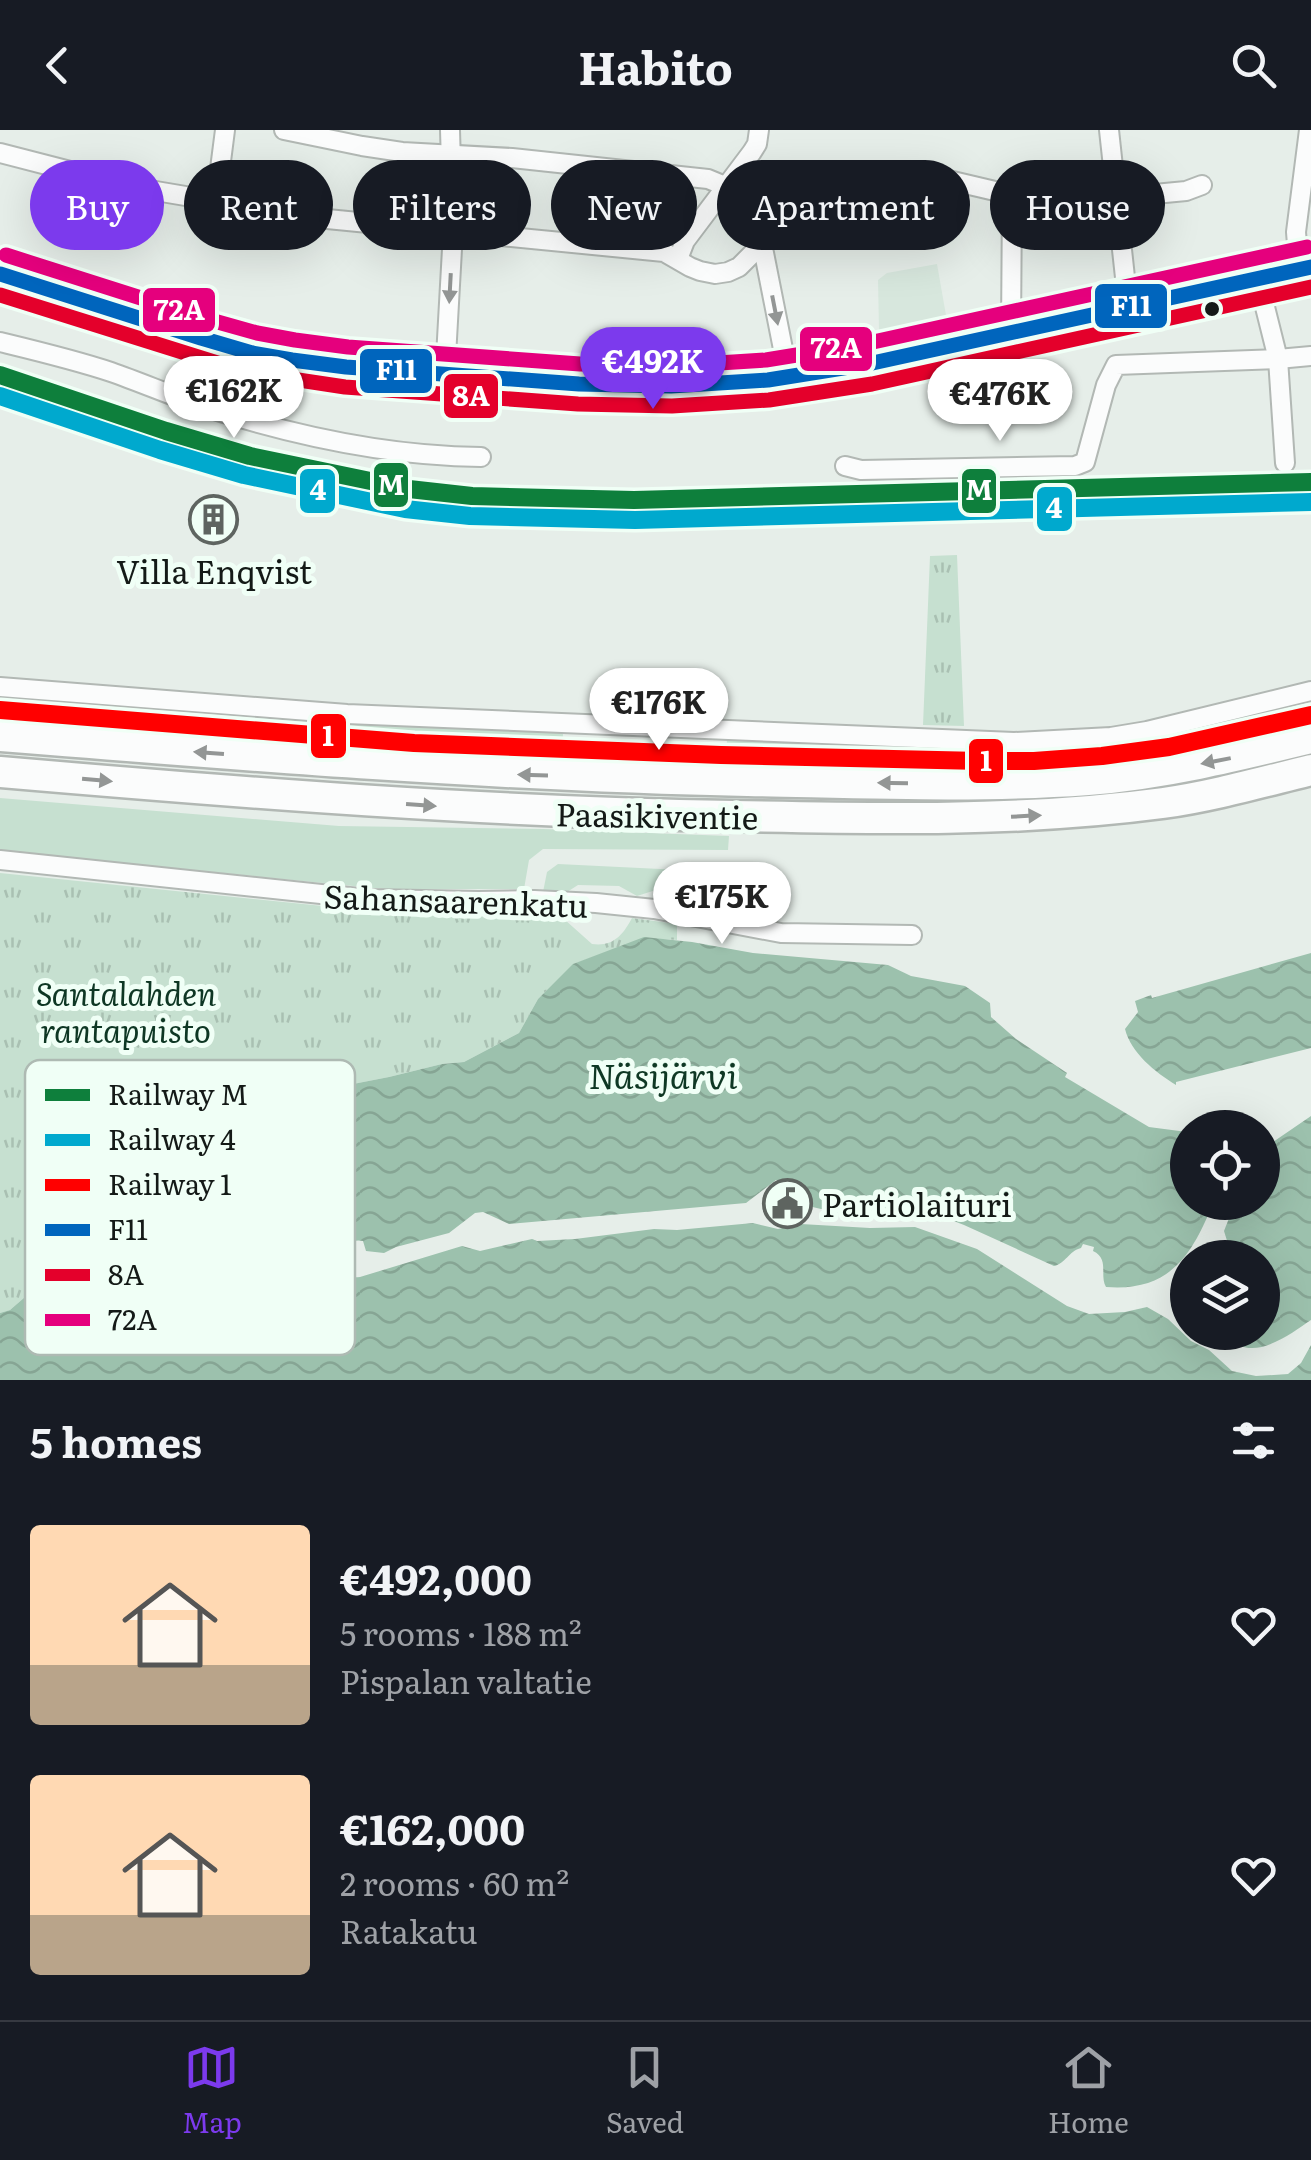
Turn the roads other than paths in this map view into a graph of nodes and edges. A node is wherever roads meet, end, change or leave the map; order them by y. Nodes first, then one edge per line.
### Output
1 (226, 130) edge
2 (284, 130) edge
3 (450, 130) edge
4 (759, 130) edge
5 (1110, 130) edge
6 (1310, 130) edge
7 (0, 153) edge
8 (450, 155) junction
9 (222, 160) edge
10 (450, 160) edge
11 (746, 160) edge
12 (1113, 160) edge
13 (717, 182) edge
14 (1202, 184) dead end
15 (184, 194) edge
16 (1165, 194) edge
17 (717, 197) edge
18 (531, 239) edge
19 (452, 250) edge
20 (755, 250) edge
21 (763, 250) edge
22 (1012, 250) edge
23 (1122, 250) edge
24 (678, 258) junction
25 (1305, 268) edge
26 (0, 274) edge
27 (1258, 279) junction
28 (1128, 306) junction
29 (1011, 332) junction
30 (0, 342) edge
31 (1311, 356) edge
32 (1278, 360) junction
33 (444, 375) junction
34 (786, 377) junction
35 (481, 457) dead end
36 (1284, 463) dead end
37 (845, 466) dead end
38 (0, 687) edge
39 (1311, 691) edge
40 (0, 736) edge
41 (1311, 738) edge
42 (1311, 770) edge
43 (0, 772) edge
44 (0, 860) edge
45 (912, 935) dead end

1 - 9 street
2 - 8 street
3 - 8 street
4 - 11 street
5 - 12 street
6 - 25 street
7 - 15 street
8 - 10 street
8 - 13 street
14 - 16 street
17 - 24 street
18 - 24 street
19 -> 33 street
20 - 24 street
21 -> 34 street
22 - 29 street
23 - 28 street
25 - 27 main road
26 - 33 main road
27 - 28 main road
27 - 32 street
28 - 29 main road
29 - 34 main road
30 - 35 street
31 - 32 street
32 - 36 street
32 - 37 street
33 - 34 main road
38 - 39 street
41 -> 40 highway, Paasikiventie
43 -> 42 highway, Paasikiventie
44 - 45 street, Sahansaarenkatu

